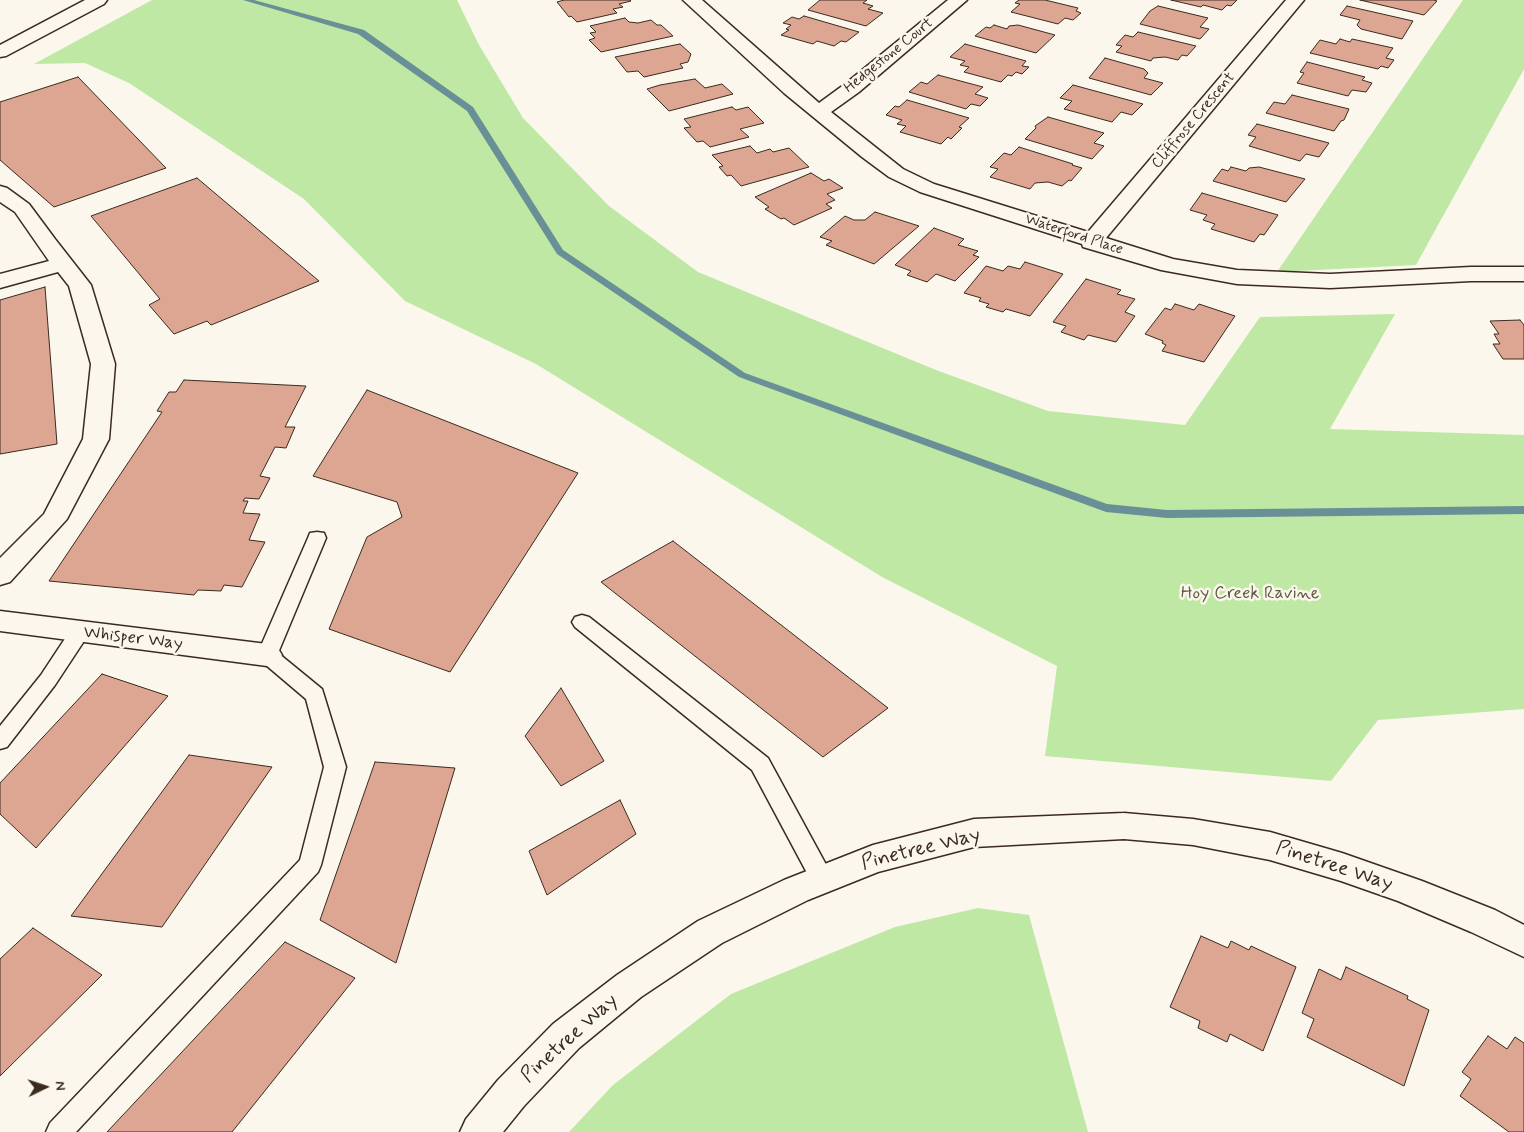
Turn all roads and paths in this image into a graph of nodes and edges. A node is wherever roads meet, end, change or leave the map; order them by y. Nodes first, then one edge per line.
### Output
1 (98, 0) edge
2 (692, 0) edge
3 (958, 0) edge
4 (1296, 0) edge
5 (0, 52) edge
6 (819, 112) junction
7 (0, 192) edge
8 (1091, 242) junction
9 (63, 264) junction
10 (1524, 274) edge
11 (0, 281) edge
12 (318, 538) dead end
13 (0, 575) edge
14 (0, 621) edge
15 (582, 622) dead end
16 (79, 632) junction
17 (267, 655) junction
18 (0, 741) edge
19 (822, 879) junction
20 (1524, 942) edge
21 (59, 1132) edge
22 (479, 1132) edge

1 - 5 street
2 - 6 street, Waterford Place
3 - 6 street, Hedgestone Court
4 - 8 street, Cliffrose Crescent
6 - 8 street, Waterford Place
7 - 9 street
8 - 10 street, Waterford Place
9 - 11 street
9 - 13 street
12 - 17 lane
14 - 16 street, Whisper Way
15 - 19 lane
16 - 17 street, Whisper Way
16 - 18 lane
17 - 21 lane
19 - 20 street, Pinetree Way
19 - 22 street, Pinetree Way

